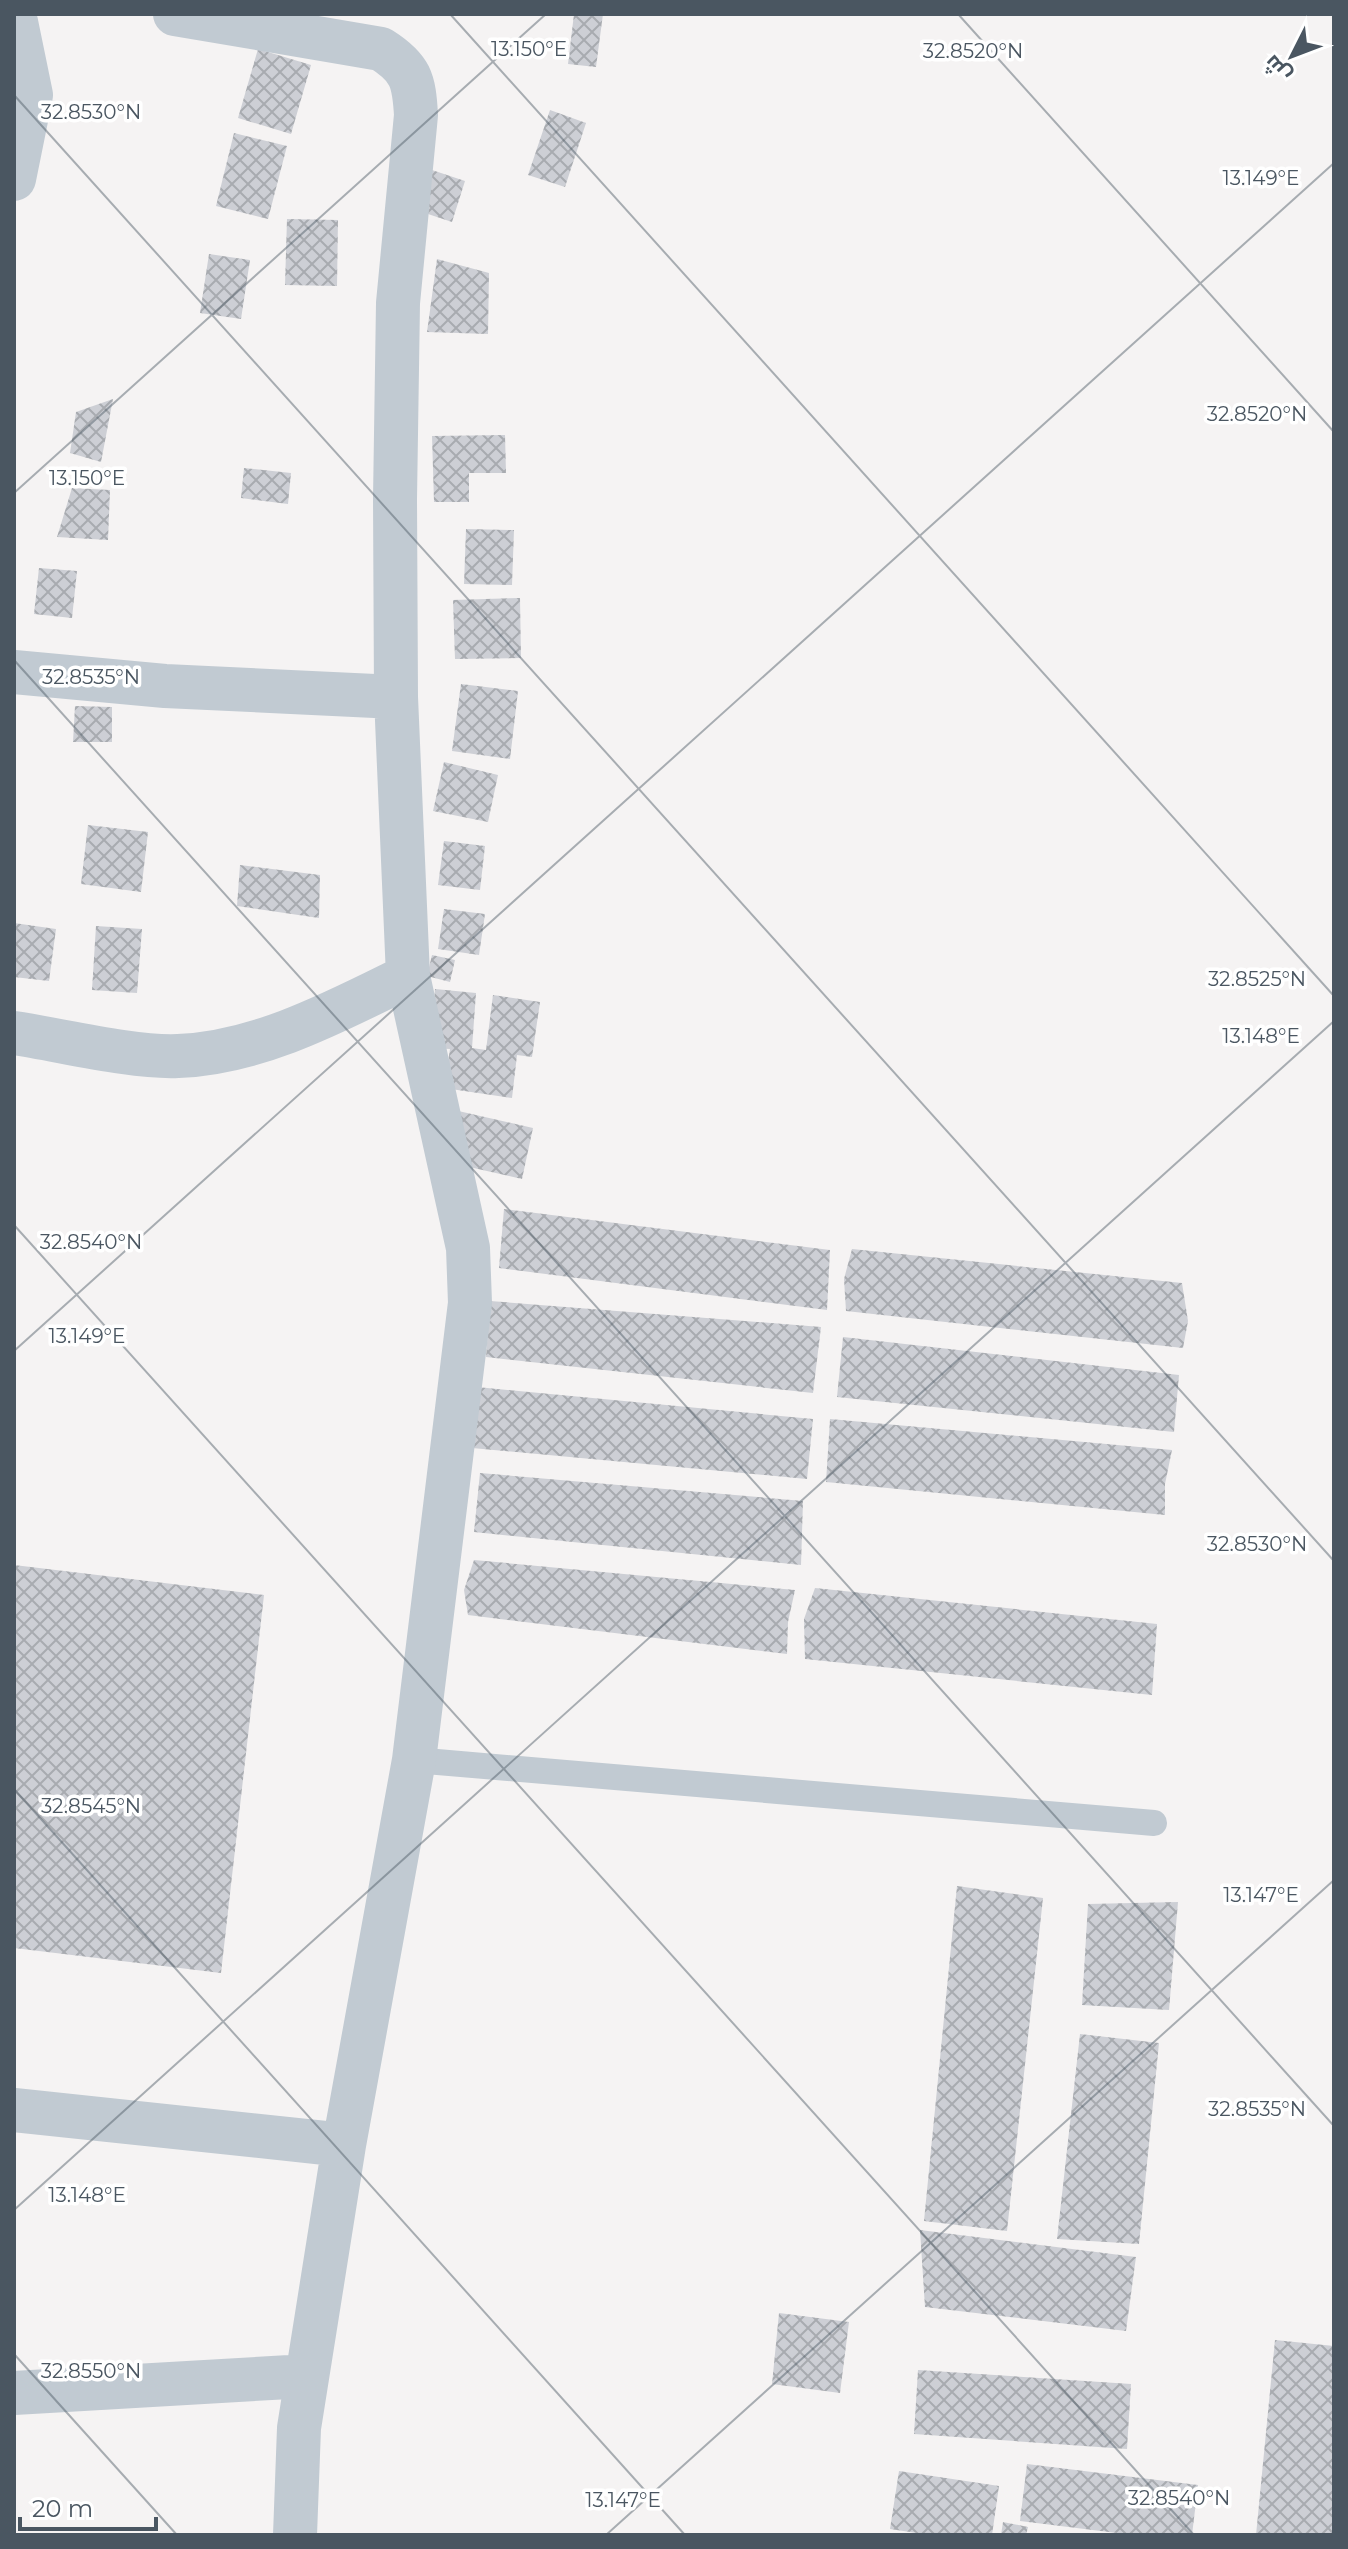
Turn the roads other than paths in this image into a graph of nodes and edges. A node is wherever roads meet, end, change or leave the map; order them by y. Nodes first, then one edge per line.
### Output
1 (175, 14) edge
2 (22, 19) edge
3 (14, 179) edge
4 (14, 672) edge
5 (396, 697) junction
6 (408, 976) junction
7 (14, 1033) edge
8 (414, 1760) junction
9 (1154, 1823) dead end
10 (14, 2110) edge
11 (344, 2145) junction
12 (307, 2376) junction
13 (14, 2393) edge
14 (295, 2535) edge

1 - 5 street
2 - 3 street
4 - 5 street
5 - 6 street
6 - 7 street
6 - 8 street
8 - 9 lane
8 - 11 street
10 - 11 street
11 - 12 street
12 - 13 street
12 - 14 street

